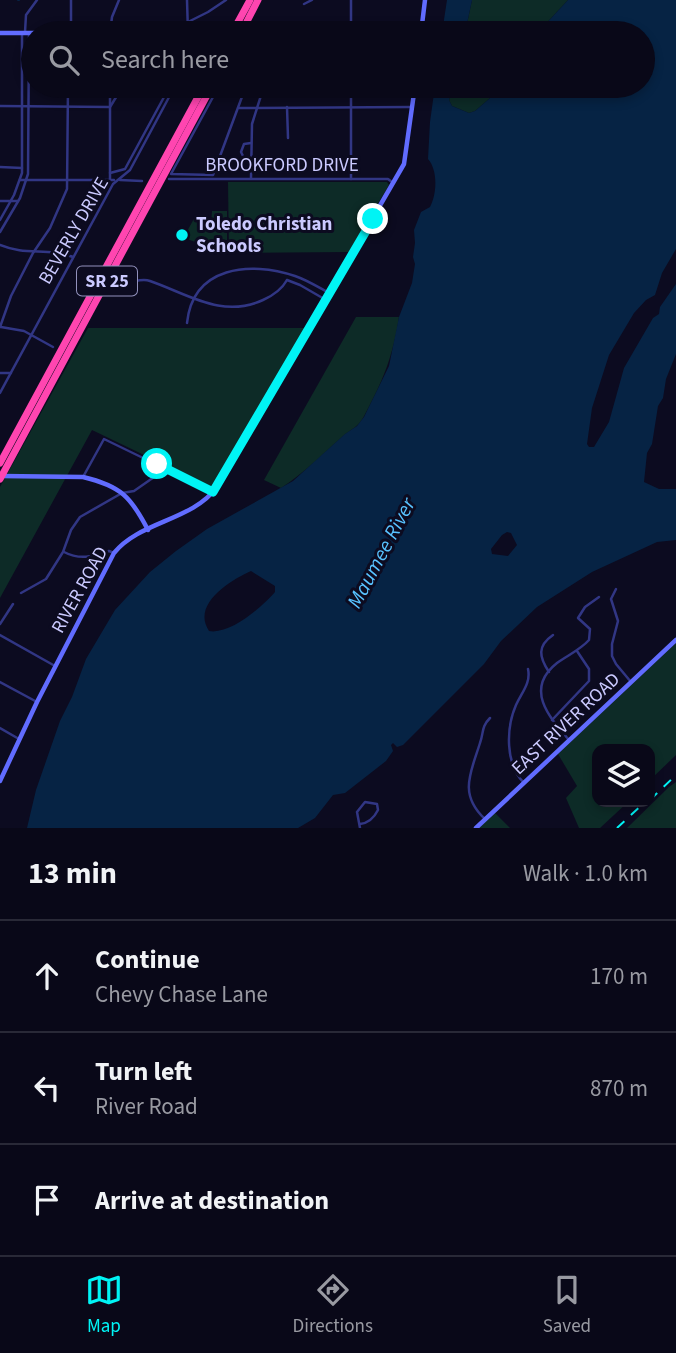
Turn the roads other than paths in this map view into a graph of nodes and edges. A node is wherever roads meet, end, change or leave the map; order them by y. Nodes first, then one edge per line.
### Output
1 (37, 0) edge
2 (71, 0) edge
3 (119, 0) edge
4 (187, 0) edge
5 (226, 0) edge
6 (251, 0) edge
7 (258, 0) edge
8 (312, 0) edge
9 (351, 0) edge
10 (425, 0) edge
11 (304, 4) dead end
12 (26, 21) edge
13 (71, 21) edge
14 (112, 21) edge
15 (188, 21) edge
16 (190, 21) edge
17 (239, 21) edge
18 (241, 21) edge
19 (247, 21) edge
20 (351, 21) edge
21 (422, 21) edge
22 (0, 33) edge
23 (21, 33) edge
24 (22, 98) edge
25 (29, 98) edge
26 (68, 98) edge
27 (110, 98) edge
28 (116, 98) edge
29 (166, 98) edge
30 (167, 98) edge
31 (205, 98) edge
32 (206, 98) edge
33 (206, 98) edge
34 (241, 98) edge
35 (259, 98) edge
36 (351, 98) edge
37 (414, 98) edge
38 (0, 106) edge
39 (22, 106) junction
40 (29, 106) junction
41 (68, 106) junction
42 (110, 107) junction
43 (239, 107) dead end
44 (256, 107) junction
45 (287, 107) junction
46 (351, 107) junction
47 (413, 107) junction
48 (288, 138) dead end
49 (251, 143) junction
50 (251, 160) junction
51 (0, 167) edge
52 (22, 168) junction
53 (110, 173) junction
54 (169, 179) dead end
55 (251, 179) junction
56 (351, 179) junction
57 (20, 180) junction
58 (27, 180) junction
59 (110, 180) junction
60 (115, 180) junction
61 (68, 181) junction
62 (142, 181) dead end
63 (394, 182) junction
64 (0, 201) edge
65 (10, 201) junction
66 (18, 201) junction
67 (0, 220) edge
68 (0, 232) edge
69 (0, 245) edge
70 (33, 253) junction
71 (73, 257) junction
72 (284, 273) junction
73 (287, 280) junction
74 (119, 281) dead end
75 (329, 293) junction
76 (194, 299) junction
77 (326, 300) junction
78 (187, 323) dead end
79 (0, 327) edge
80 (31, 335) junction
81 (53, 347) dead end
82 (0, 373) edge
83 (10, 373) junction
84 (0, 393) edge
85 (12, 440) junction
86 (0, 463) edge
87 (157, 464) junction
88 (88, 468) junction
89 (172, 471) junction
90 (157, 475) junction
91 (1, 477) edge
92 (83, 477) junction
93 (90, 478) junction
94 (134, 491) junction
95 (213, 492) junction
96 (122, 493) junction
97 (132, 501) junction
98 (148, 530) junction
99 (63, 552) junction
100 (114, 553) junction
101 (616, 589) dead end
102 (21, 593) dead end
103 (599, 597) dead end
104 (13, 604) dead end
105 (0, 625) edge
106 (0, 635) edge
107 (553, 635) dead end
108 (676, 640) edge
109 (577, 651) junction
110 (55, 666) junction
111 (528, 669) dead end
112 (549, 672) junction
113 (0, 682) edge
114 (631, 682) junction
115 (37, 702) junction
116 (490, 718) dead end
117 (552, 720) junction
118 (0, 728) edge
119 (19, 739) junction
120 (569, 740) junction
121 (1, 777) edge
122 (524, 783) junction
123 (485, 819) junction
124 (360, 826) edge
125 (475, 828) edge

1 - 12 street
2 - 13 street
3 - 14 street
4 - 15 street
5 - 16 street
6 - 17 highway
6 - 18 highway
7 - 19 highway
8 - 11 street
9 - 20 street
10 - 21 street
22 - 23 street
24 - 39 street
25 - 40 street
26 - 41 street
27 - 42 street
28 - 42 street
29 - 53 street, BEVERLY DRIVE
30 - 60 street, BEVERLY DRIVE
31 - 85 highway, SR 25
32 - 34 street
33 - 91 highway, SR 25
35 - 44 street
36 - 46 street
37 - 47 street, RIVER ROAD
38 - 39 street
39 - 40 street
39 - 52 street
40 - 41 street
40 - 58 street
41 - 42 street
41 - 61 street
42 - 53 street
43 - 44 street
44 - 45 street
44 - 49 street
45 - 46 street
45 - 48 street
46 - 47 street
46 - 56 street
47 - 63 street, RIVER ROAD
49 - 50 street
49 - 50 street
50 - 55 street
51 - 52 street
52 - 57 street
53 - 59 street
54 - 55 street, BROOKFORD DRIVE
55 - 56 street, BROOKFORD DRIVE
56 - 63 street, BROOKFORD DRIVE
57 - 58 street
57 - 65 street
58 - 61 street
58 - 66 street
59 - 60 street
59 - 61 street
60 - 62 street
60 - 71 street, BEVERLY DRIVE
61 - 70 street
63 - 75 street, RIVER ROAD
64 - 65 street
65 - 66 street
65 - 67 street
66 - 68 street
69 - 70 street
70 - 71 street
70 - 79 street
71 - 80 street, BEVERLY DRIVE
72 - 73 street
72 - 75 street
72 - 76 street
73 - 76 street
73 - 77 street
74 - 76 street
75 - 77 street, RIVER ROAD
76 - 78 street
77 - 95 street, RIVER ROAD
79 - 80 street
80 - 81 street
80 - 83 street, BEVERLY DRIVE
82 - 83 street
83 - 84 street, BEVERLY DRIVE
85 - 86 highway, SR 25
85 - 91 highway
87 - 88 street
87 - 89 street
87 - 90 street
88 - 92 street
88 - 93 street
89 - 90 street
89 - 95 street
90 - 94 street
91 - 92 street
92 - 93 street
93 - 96 street
94 - 96 street
94 - 97 street
95 - 98 street, RIVER ROAD
96 - 97 street
96 - 99 street
97 - 98 street
98 - 100 street, RIVER ROAD
99 - 100 street
99 - 102 street
100 - 110 street, RIVER ROAD
101 - 114 street
103 - 109 street
104 - 105 street
106 - 110 street
107 - 112 street
108 - 114 street, EAST RIVER ROAD
109 - 112 street
109 - 117 street
110 - 115 street, RIVER ROAD
111 - 122 street
112 - 117 street
113 - 115 street
114 - 120 street, EAST RIVER ROAD
115 - 119 street, RIVER ROAD
116 - 123 street
117 - 120 street
118 - 119 street
119 - 121 street, RIVER ROAD
120 - 122 street, EAST RIVER ROAD
122 - 123 street, EAST RIVER ROAD
123 - 125 street, EAST RIVER ROAD
124 - 124 street

